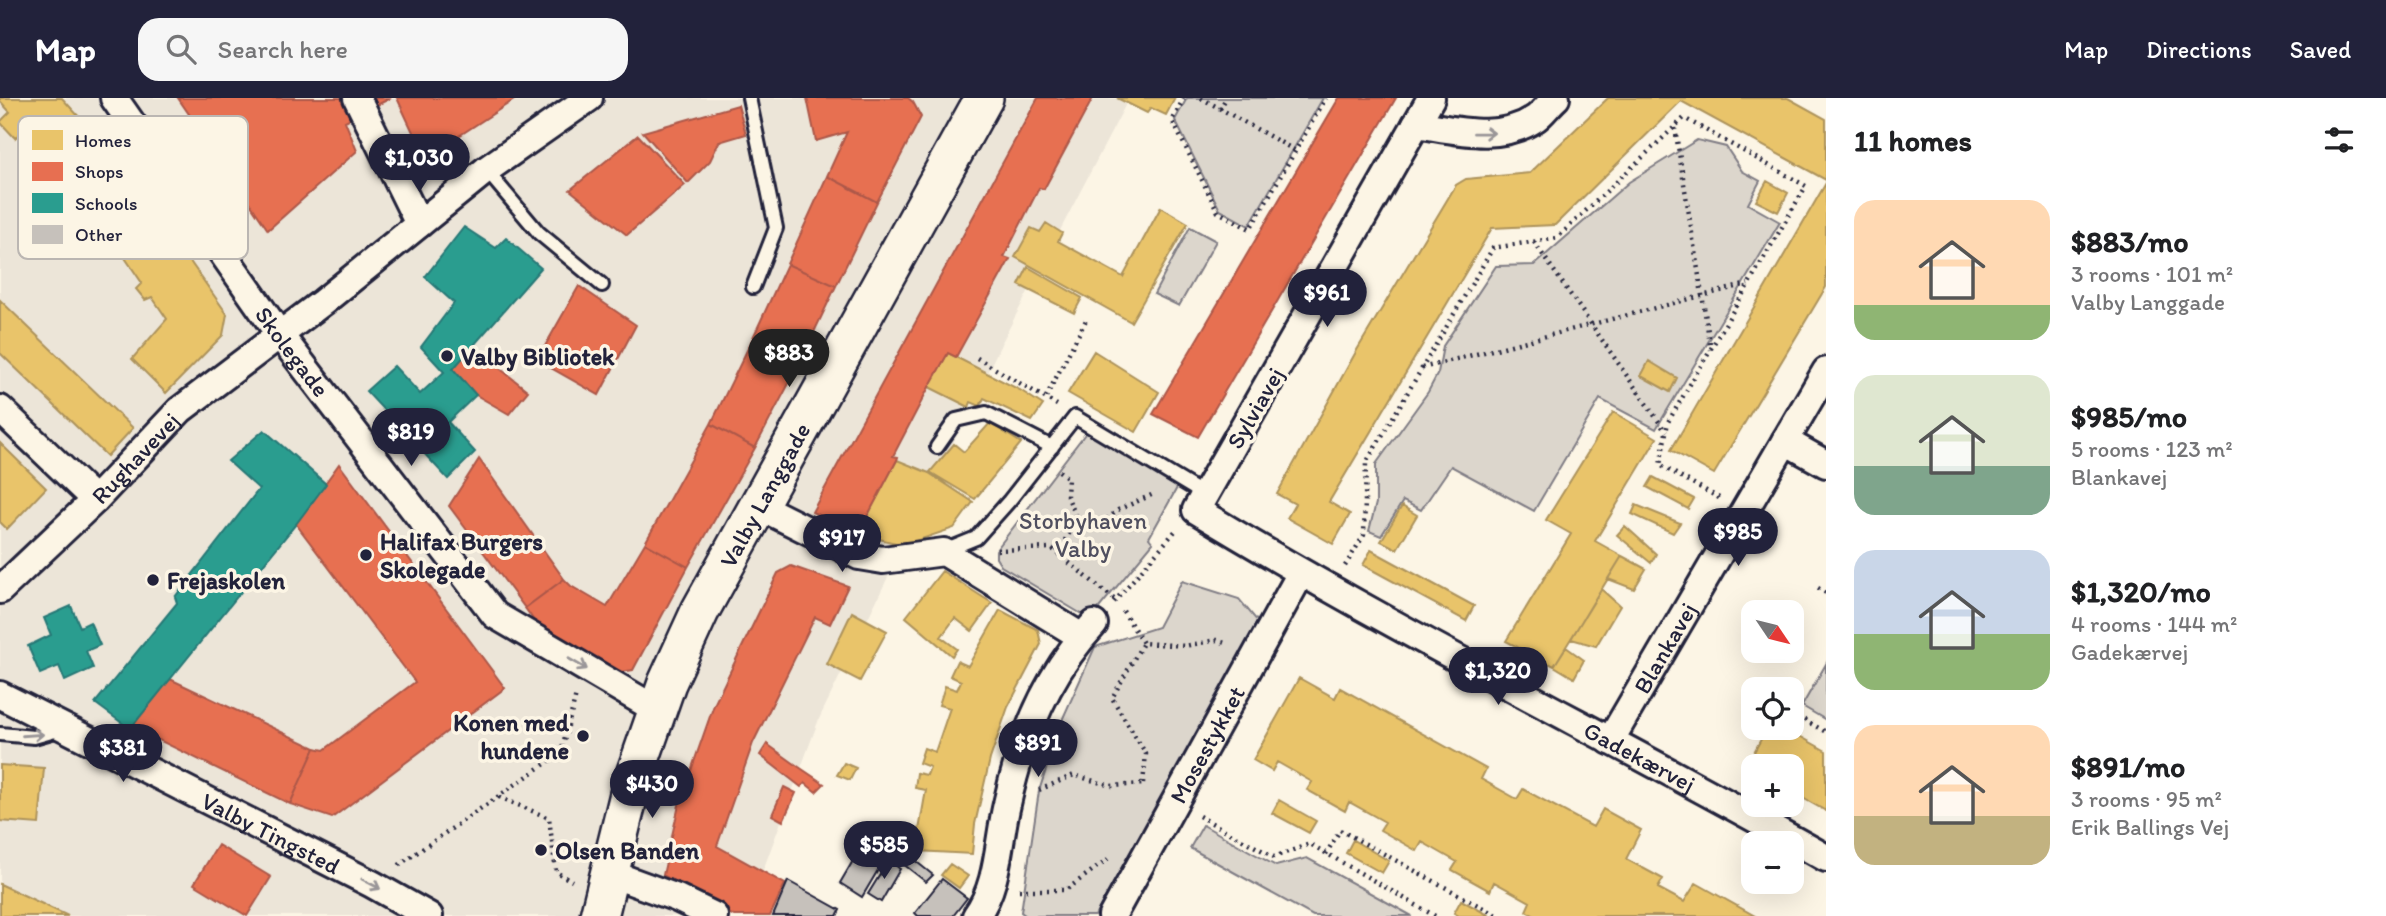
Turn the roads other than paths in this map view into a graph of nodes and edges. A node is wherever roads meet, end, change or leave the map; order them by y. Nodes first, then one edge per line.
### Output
1 (114, 98) edge
2 (357, 98) edge
3 (589, 98) edge
4 (749, 98) edge
5 (984, 98) edge
6 (1431, 98) edge
7 (1556, 98) edge
8 (127, 116) edge
9 (1416, 124) junction
10 (486, 170) junction
11 (419, 224) junction
12 (227, 259) edge
13 (602, 285) dead end
14 (753, 287) dead end
15 (279, 334) junction
16 (1826, 371) edge
17 (0, 408) edge
18 (1785, 441) junction
19 (937, 447) dead end
20 (1048, 452) junction
21 (1826, 464) edge
22 (95, 500) junction
23 (1201, 502) junction
24 (757, 505) junction
25 (944, 552) junction
26 (1301, 573) junction
27 (0, 590) edge
28 (0, 695) edge
29 (657, 710) junction
30 (65, 729) junction
31 (0, 734) edge
32 (1610, 741) junction
33 (1826, 858) edge
34 (604, 895) edge
35 (429, 916) edge
36 (714, 916) edge
37 (976, 916) edge
38 (1112, 916) edge

1 - 8 street, Skolegade
2 - 11 street
3 - 10 street, Rughavevej
4 - 14 lane
5 - 24 street, Valby Langgade
6 - 9 street, Sylviavej
9 -> 7 street
9 - 23 street, Sylviavej
10 - 11 street, Rughavevej
10 - 13 lane
11 - 15 street, Rughavevej
12 - 15 street, Skolegade
15 - 22 street, Rughavevej
15 -> 29 street, Skolegade
16 - 18 street, Blankavej
17 - 22 street
18 - 21 street
18 - 32 street, Blankavej
19 - 20 lane
20 - 23 lane
20 - 25 lane
22 - 27 street, Rughavevej
23 - 26 street, Gadekærvej
24 - 25 street
24 - 29 street, Valby Langgade
25 - 37 street
26 - 32 street, Gadekærvej
26 - 38 street, Mosestykket
28 - 30 street, Valby Tingsted
29 - 34 street, Valby Langgade
31 -> 30 lane
30 -> 35 street, Valby Tingsted
32 - 33 street, Gadekærvej
34 - 36 street

